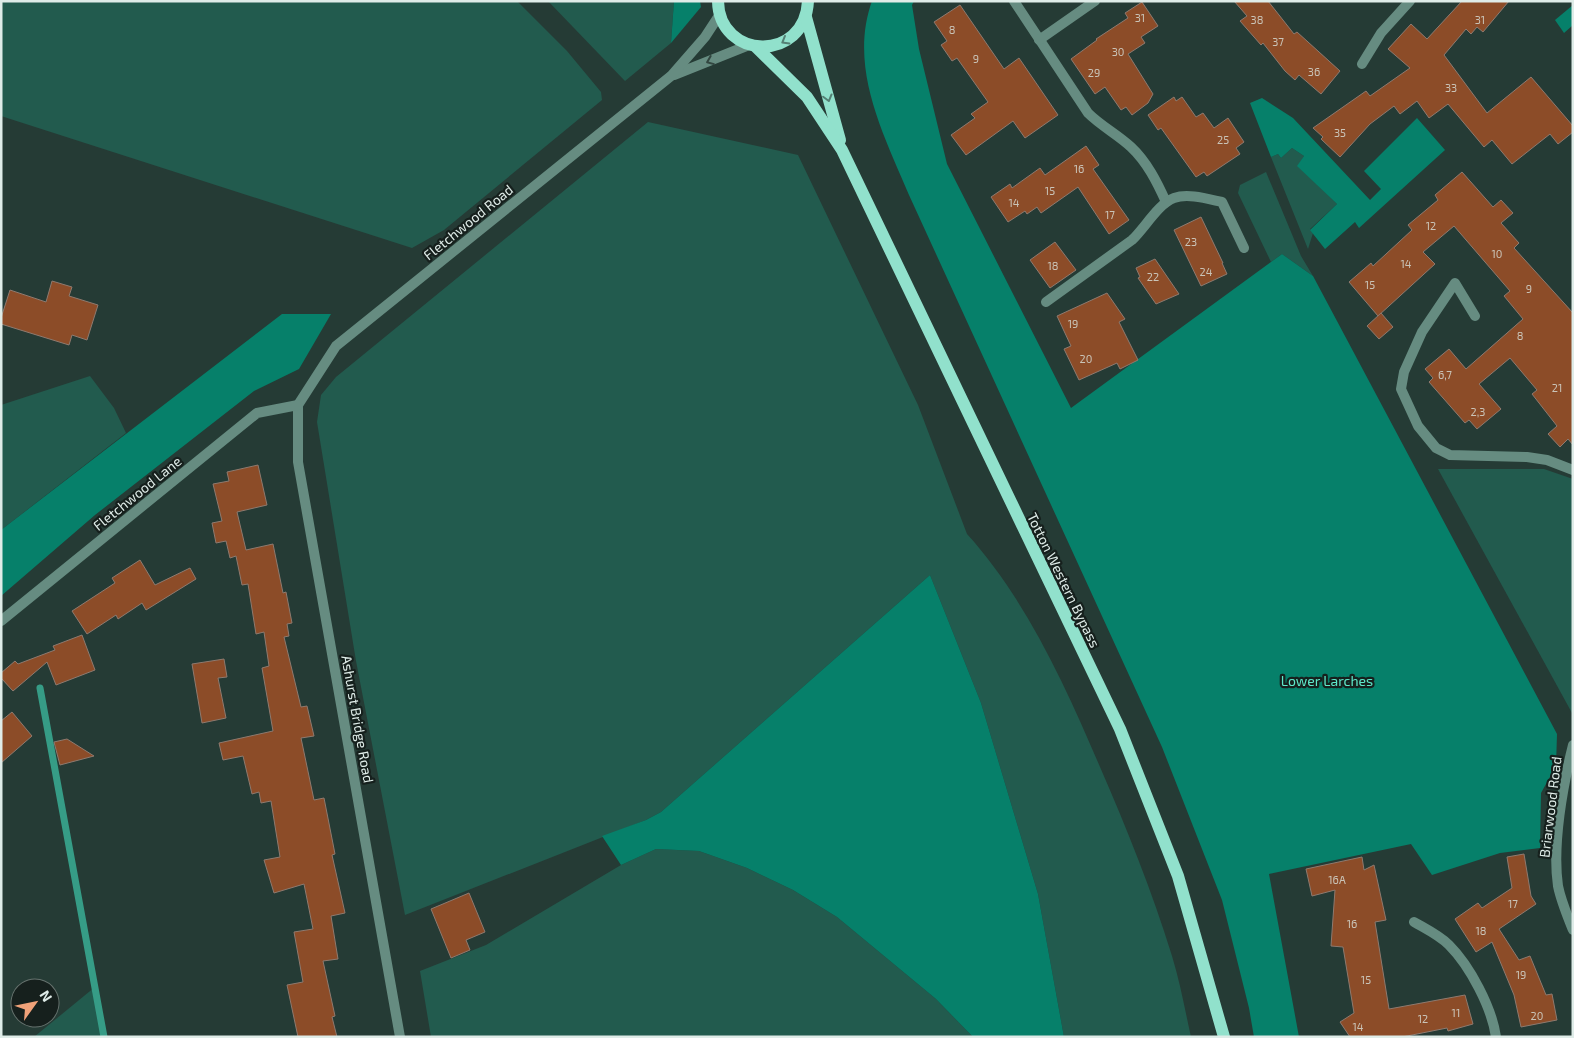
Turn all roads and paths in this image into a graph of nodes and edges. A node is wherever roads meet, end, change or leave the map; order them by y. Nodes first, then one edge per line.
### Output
1 (718, 1) edge
2 (1014, 1) edge
3 (1095, 1) edge
4 (1410, 1) edge
5 (809, 8) edge
6 (720, 14) junction
7 (1040, 40) junction
8 (753, 46) junction
9 (1362, 64) dead end
10 (671, 76) junction
11 (842, 150) junction
12 (1166, 202) junction
13 (1244, 248) dead end
14 (1046, 302) dead end
15 (1475, 316) dead end
16 (298, 404) junction
17 (1573, 470) edge
18 (1, 621) edge
19 (1573, 745) edge
20 (1414, 922) dead end
21 (1573, 930) edge
22 (400, 1037) edge
23 (1224, 1037) edge
24 (1496, 1037) edge

1 - 6 main road
2 - 7 street
3 - 7 street
4 - 9 street
5 -> 8 main road
5 -> 11 main road, Totton Western Bypass
6 - 8 main road, Totton Western Bypass
6 - 10 street, Fletchwood Road
7 - 12 street
8 -> 10 street, Fletchwood Road
8 - 11 main road, Totton Western Bypass
10 - 16 street, Fletchwood Road
11 - 23 main road, Totton Western Bypass
12 - 13 street
12 - 14 street
15 - 17 street
16 - 18 street, Fletchwood Lane
16 - 22 street, Ashurst Bridge Road
19 - 21 street, Briarwood Road
20 - 24 street

